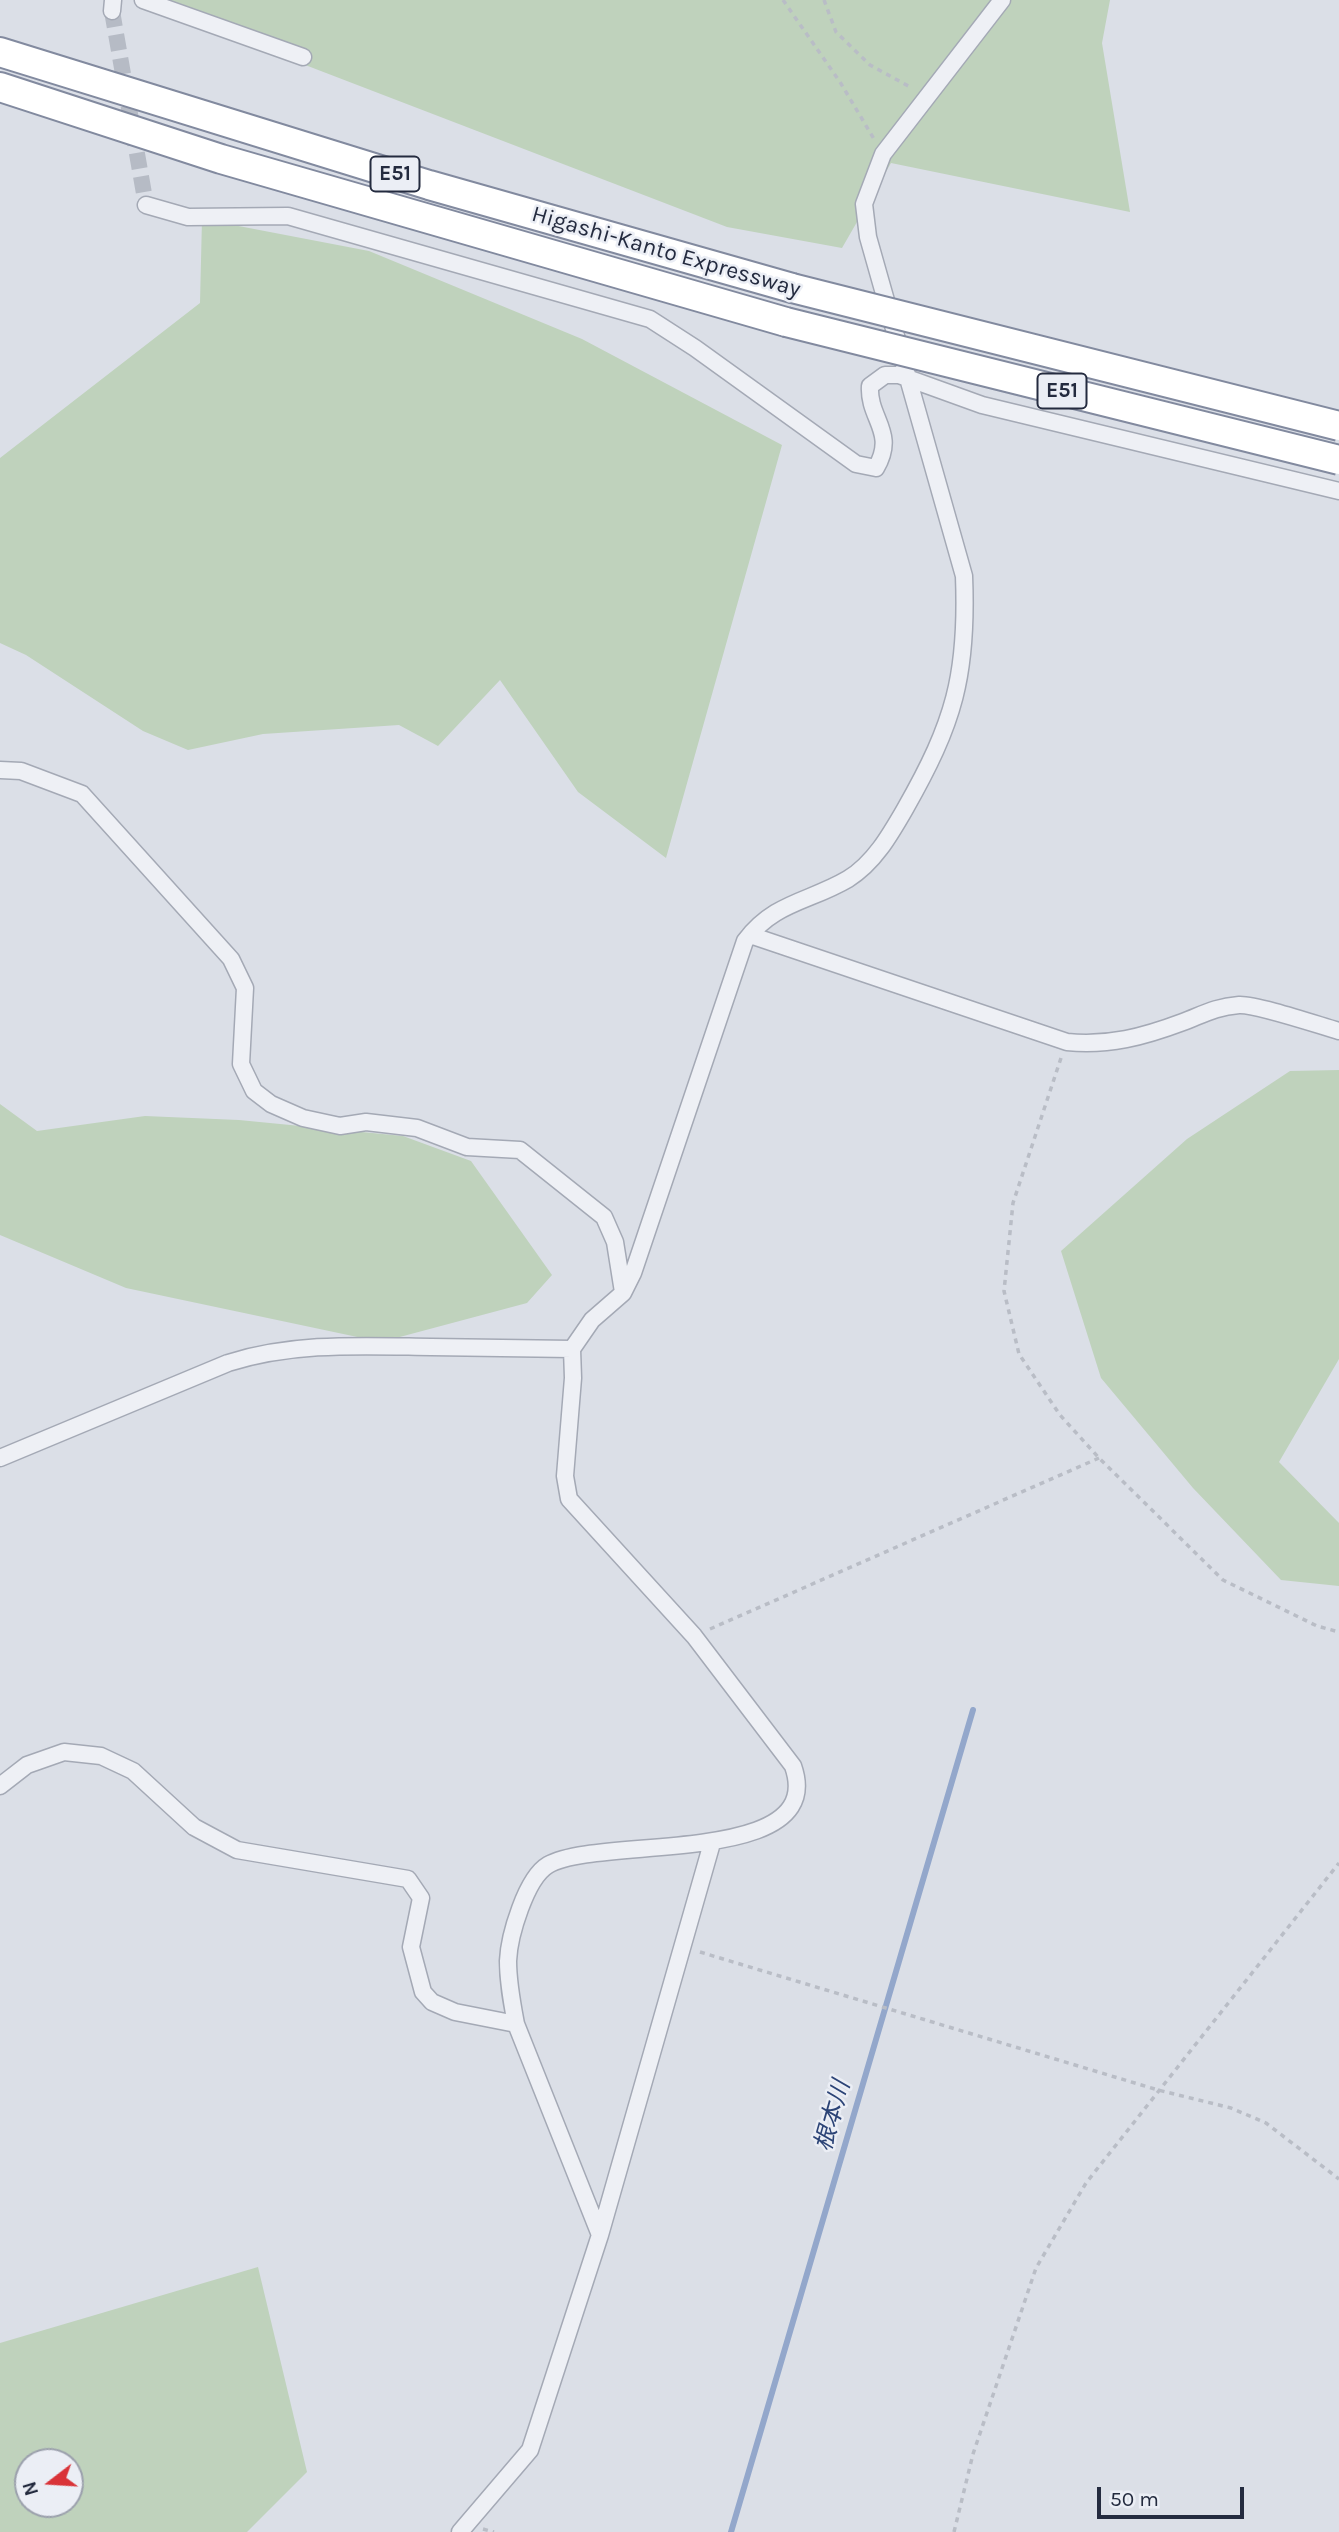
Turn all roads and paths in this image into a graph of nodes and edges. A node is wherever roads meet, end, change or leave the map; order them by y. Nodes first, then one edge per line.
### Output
1 (143, 0) edge
2 (783, 0) edge
3 (824, 0) edge
4 (1002, 0) edge
5 (0, 52) edge
6 (303, 57) dead end
7 (0, 87) edge
8 (915, 89) dead end
9 (883, 154) junction
10 (146, 205) dead end
11 (909, 381) junction
12 (1339, 426) edge
13 (1339, 460) edge
14 (1339, 491) edge
15 (0, 770) edge
16 (750, 935) junction
17 (1339, 1031) edge
18 (1067, 1042) junction
19 (623, 1293) junction
20 (572, 1349) junction
21 (0, 1458) edge
22 (1099, 1458) junction
23 (1339, 1632) edge
24 (694, 1636) junction
25 (0, 1786) edge
26 (712, 1843) junction
27 (1339, 1863) edge
28 (684, 1947) junction
29 (516, 2024) junction
30 (1158, 2090) junction
31 (1339, 2179) edge
32 (600, 2235) junction
33 (460, 2532) edge
34 (954, 2532) edge

1 - 6 street
2 - 9 path
3 - 8 path
4 - 9 street
5 - 12 highway, Higashi-Kanto Expressway / E51, bridge
7 - 13 highway, Higashi-Kanto Expressway / E51, bridge
9 - 11 street
10 - 11 street
11 - 14 street
11 - 16 street
15 - 19 street
16 - 18 street
16 - 19 street
17 - 18 street
18 - 22 path
19 - 20 street
20 - 21 street
20 - 24 street
22 - 23 path
22 - 24 path
24 - 26 street
25 - 29 street
26 - 28 street
26 - 29 street
27 - 30 path
28 - 30 path
28 - 32 street
29 - 32 street
30 - 31 path
30 - 34 path
32 - 33 street

